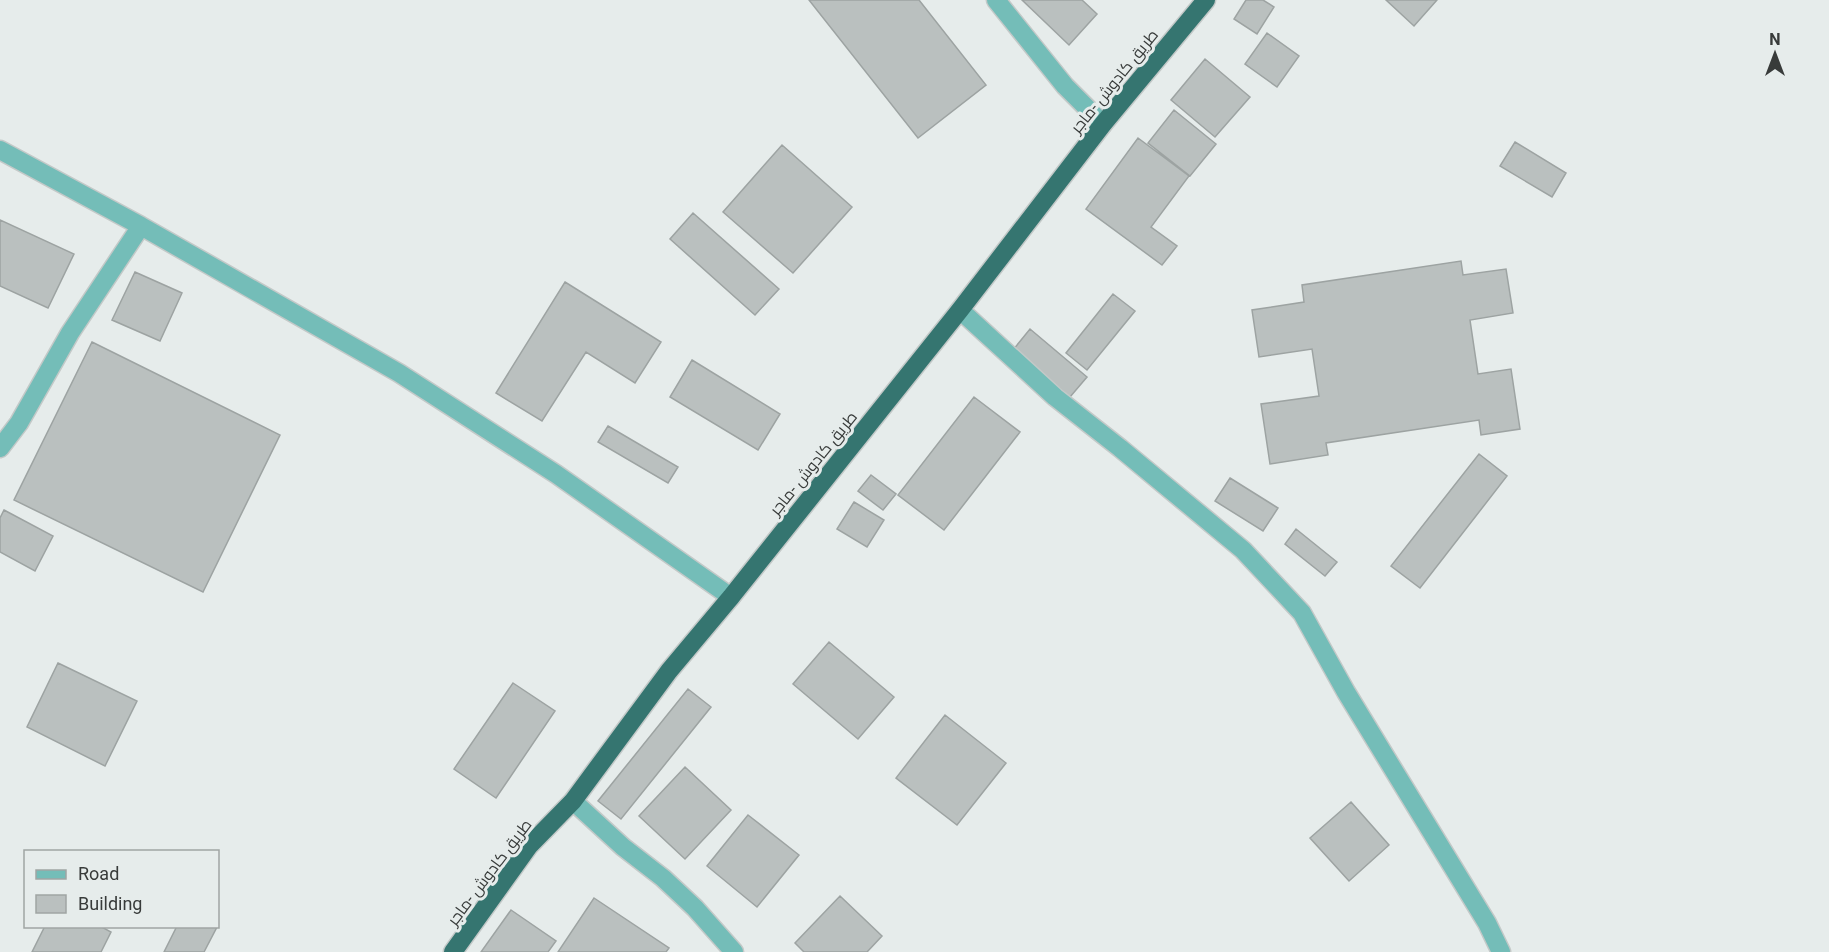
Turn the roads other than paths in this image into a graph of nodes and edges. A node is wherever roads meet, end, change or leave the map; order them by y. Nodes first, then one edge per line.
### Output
1 (996, 0) edge
2 (1206, 0) edge
3 (1103, 124) junction
4 (0, 150) edge
5 (141, 226) junction
6 (960, 310) junction
7 (0, 448) edge
8 (731, 597) junction
9 (573, 801) junction
10 (453, 952) edge
11 (734, 952) edge
12 (1501, 952) edge

1 - 3 street
2 - 3 highway, طريق كادوش -ماجر
3 - 6 highway, طريق كادوش -ماجر
4 - 5 street
5 - 7 street
5 - 8 street
6 - 8 highway, طريق كادوش -ماجر
6 - 12 street
8 - 9 highway, طريق كادوش -ماجر
9 - 10 highway, طريق كادوش -ماجر
9 - 11 street

